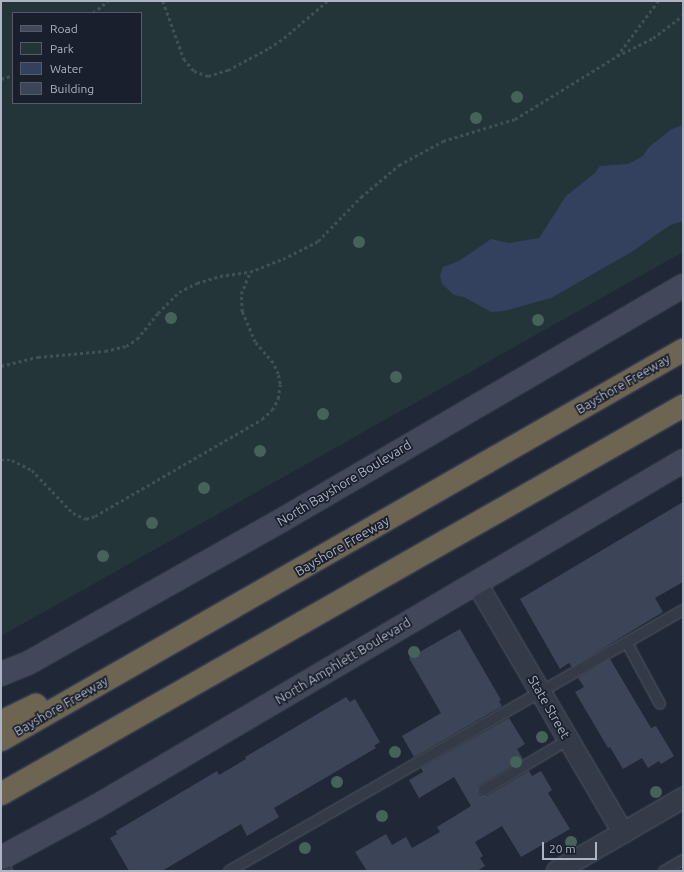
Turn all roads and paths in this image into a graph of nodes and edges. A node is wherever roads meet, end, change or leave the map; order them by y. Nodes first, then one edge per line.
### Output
1 (108, 1) edge
2 (163, 1) edge
3 (328, 1) edge
4 (658, 1) edge
5 (94, 12) edge
6 (683, 15) edge
7 (617, 56) junction
8 (12, 75) edge
9 (1, 79) edge
10 (250, 272) junction
11 (683, 286) edge
12 (683, 350) edge
13 (1, 366) edge
14 (683, 406) edge
15 (1, 460) edge
16 (683, 461) edge
17 (476, 582) junction
18 (683, 610) edge
19 (224, 613) junction
20 (627, 642) junction
21 (1, 674) edge
22 (541, 693) junction
23 (660, 704) dead end
24 (1, 722) edge
25 (1, 740) edge
26 (568, 740) junction
27 (484, 790) dead end
28 (1, 794) edge
29 (683, 798) edge
30 (623, 833) junction
31 (1, 859) edge
32 (683, 860) edge
33 (7, 871) edge
34 (229, 871) edge
35 (557, 871) edge
36 (664, 871) edge

1 - 5 path
2 - 3 path
4 - 7 path
6 - 7 path
7 - 10 path
8 - 9 path
10 - 13 path
10 - 15 path
11 - 21 street, North Bayshore Boulevard
12 - 19 highway, Bayshore Freeway
14 - 28 highway
16 - 17 street, North Amphlett Boulevard
17 - 22 street, State Street
17 - 31 street, North Amphlett Boulevard
18 - 20 lane
19 - 24 highway
19 - 25 highway, Bayshore Freeway
20 - 22 lane
20 - 23 lane
22 - 26 street, State Street
22 - 34 lane
26 - 27 lane
26 - 30 street, State Street
29 - 30 street
30 - 35 street
31 - 33 lane
32 - 36 lane

